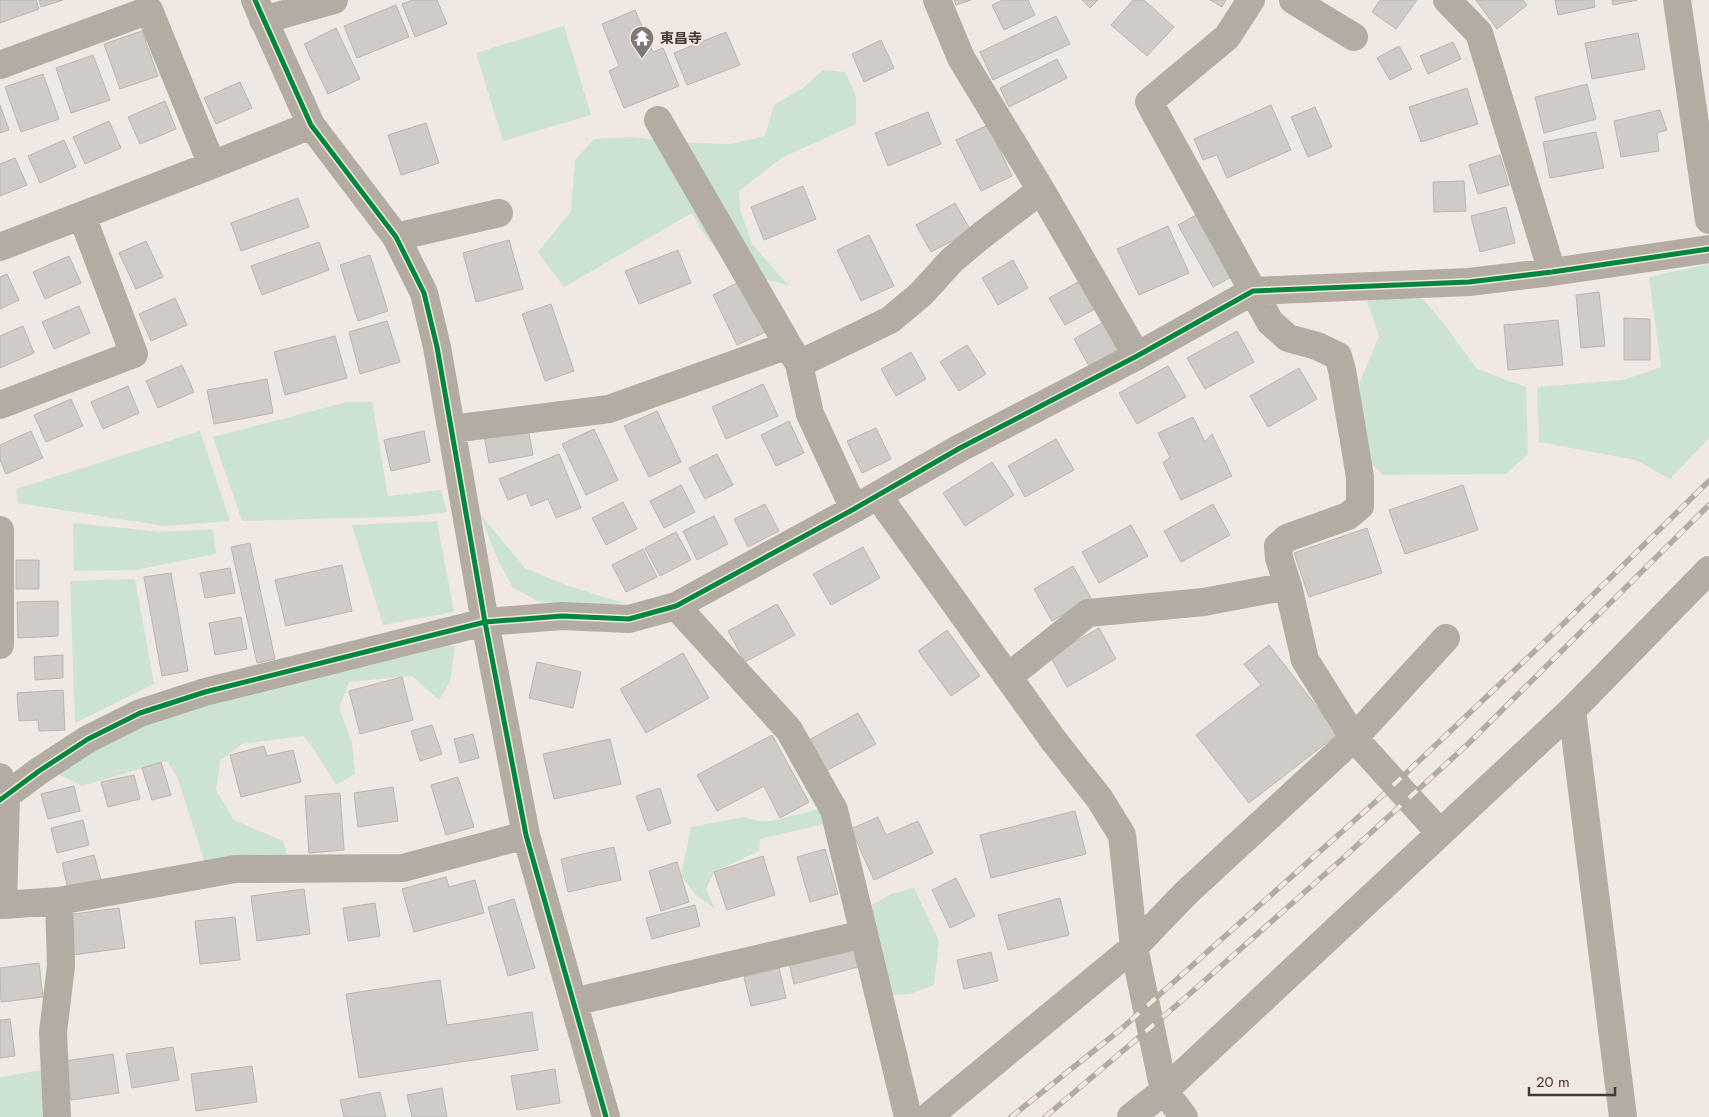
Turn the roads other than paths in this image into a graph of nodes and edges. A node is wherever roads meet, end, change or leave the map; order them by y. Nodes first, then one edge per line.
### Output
1 (334, 0) edge
2 (937, 0) edge
3 (1251, 0) edge
4 (1293, 0) edge
5 (1447, 0) edge
6 (1677, 0) edge
7 (259, 10) edge
8 (1354, 37) dead end
9 (0, 65) edge
10 (658, 120) dead end
11 (310, 125) junction
12 (212, 165) junction
13 (1041, 190) junction
14 (499, 213) dead end
15 (82, 216) junction
16 (1709, 220) edge
17 (396, 237) junction
18 (0, 247) edge
19 (1709, 249) edge
20 (1552, 272) junction
21 (1253, 291) junction
22 (793, 354) junction
23 (1137, 356) junction
24 (0, 405) edge
25 (452, 429) junction
26 (878, 496) junction
27 (854, 509) junction
28 (0, 530) edge
29 (1709, 570) edge
30 (1288, 586) junction
31 (676, 606) junction
32 (485, 622) junction
33 (1446, 638) dead end
34 (0, 645) edge
35 (1008, 677) junction
36 (1572, 710) junction
37 (1354, 738) junction
38 (2, 791) edge
39 (1440, 833) junction
40 (526, 835) junction
41 (59, 901) junction
42 (864, 934) junction
43 (1134, 947) junction
44 (573, 1002) junction
45 (1164, 1091) junction
46 (57, 1117) edge
47 (606, 1117) edge
48 (908, 1117) edge
49 (928, 1117) edge
50 (1131, 1117) edge
51 (1184, 1117) edge
52 (1623, 1117) edge

1 - 7 street
2 - 13 street
3 - 21 street
4 - 8 street
5 - 20 street
6 - 16 street
7 - 11 street
9 - 12 street
10 - 22 street
11 - 12 street
11 - 17 street
12 - 15 street
13 - 22 street
13 - 23 street
14 - 17 street
15 - 18 street
15 - 24 street
17 - 25 street
19 - 20 street
20 - 21 street
21 - 23 street
21 - 30 street
22 - 25 street
22 - 27 street
23 - 26 street
25 - 32 street
26 - 27 street
26 - 35 street
27 - 31 street
28 - 34 street
29 - 36 street
30 - 35 street
30 - 37 street
31 - 32 street
31 - 42 street
32 - 38 street
32 - 40 street
33 - 37 street
35 - 43 street
36 - 39 street
36 - 52 street
37 - 39 street
37 - 43 street
38 - 41 street
39 - 45 street
40 - 41 street
40 - 44 street
41 - 46 street
42 - 44 street
42 - 48 street
43 - 45 street
43 - 49 street
44 - 47 street
45 - 50 street
45 - 51 street

